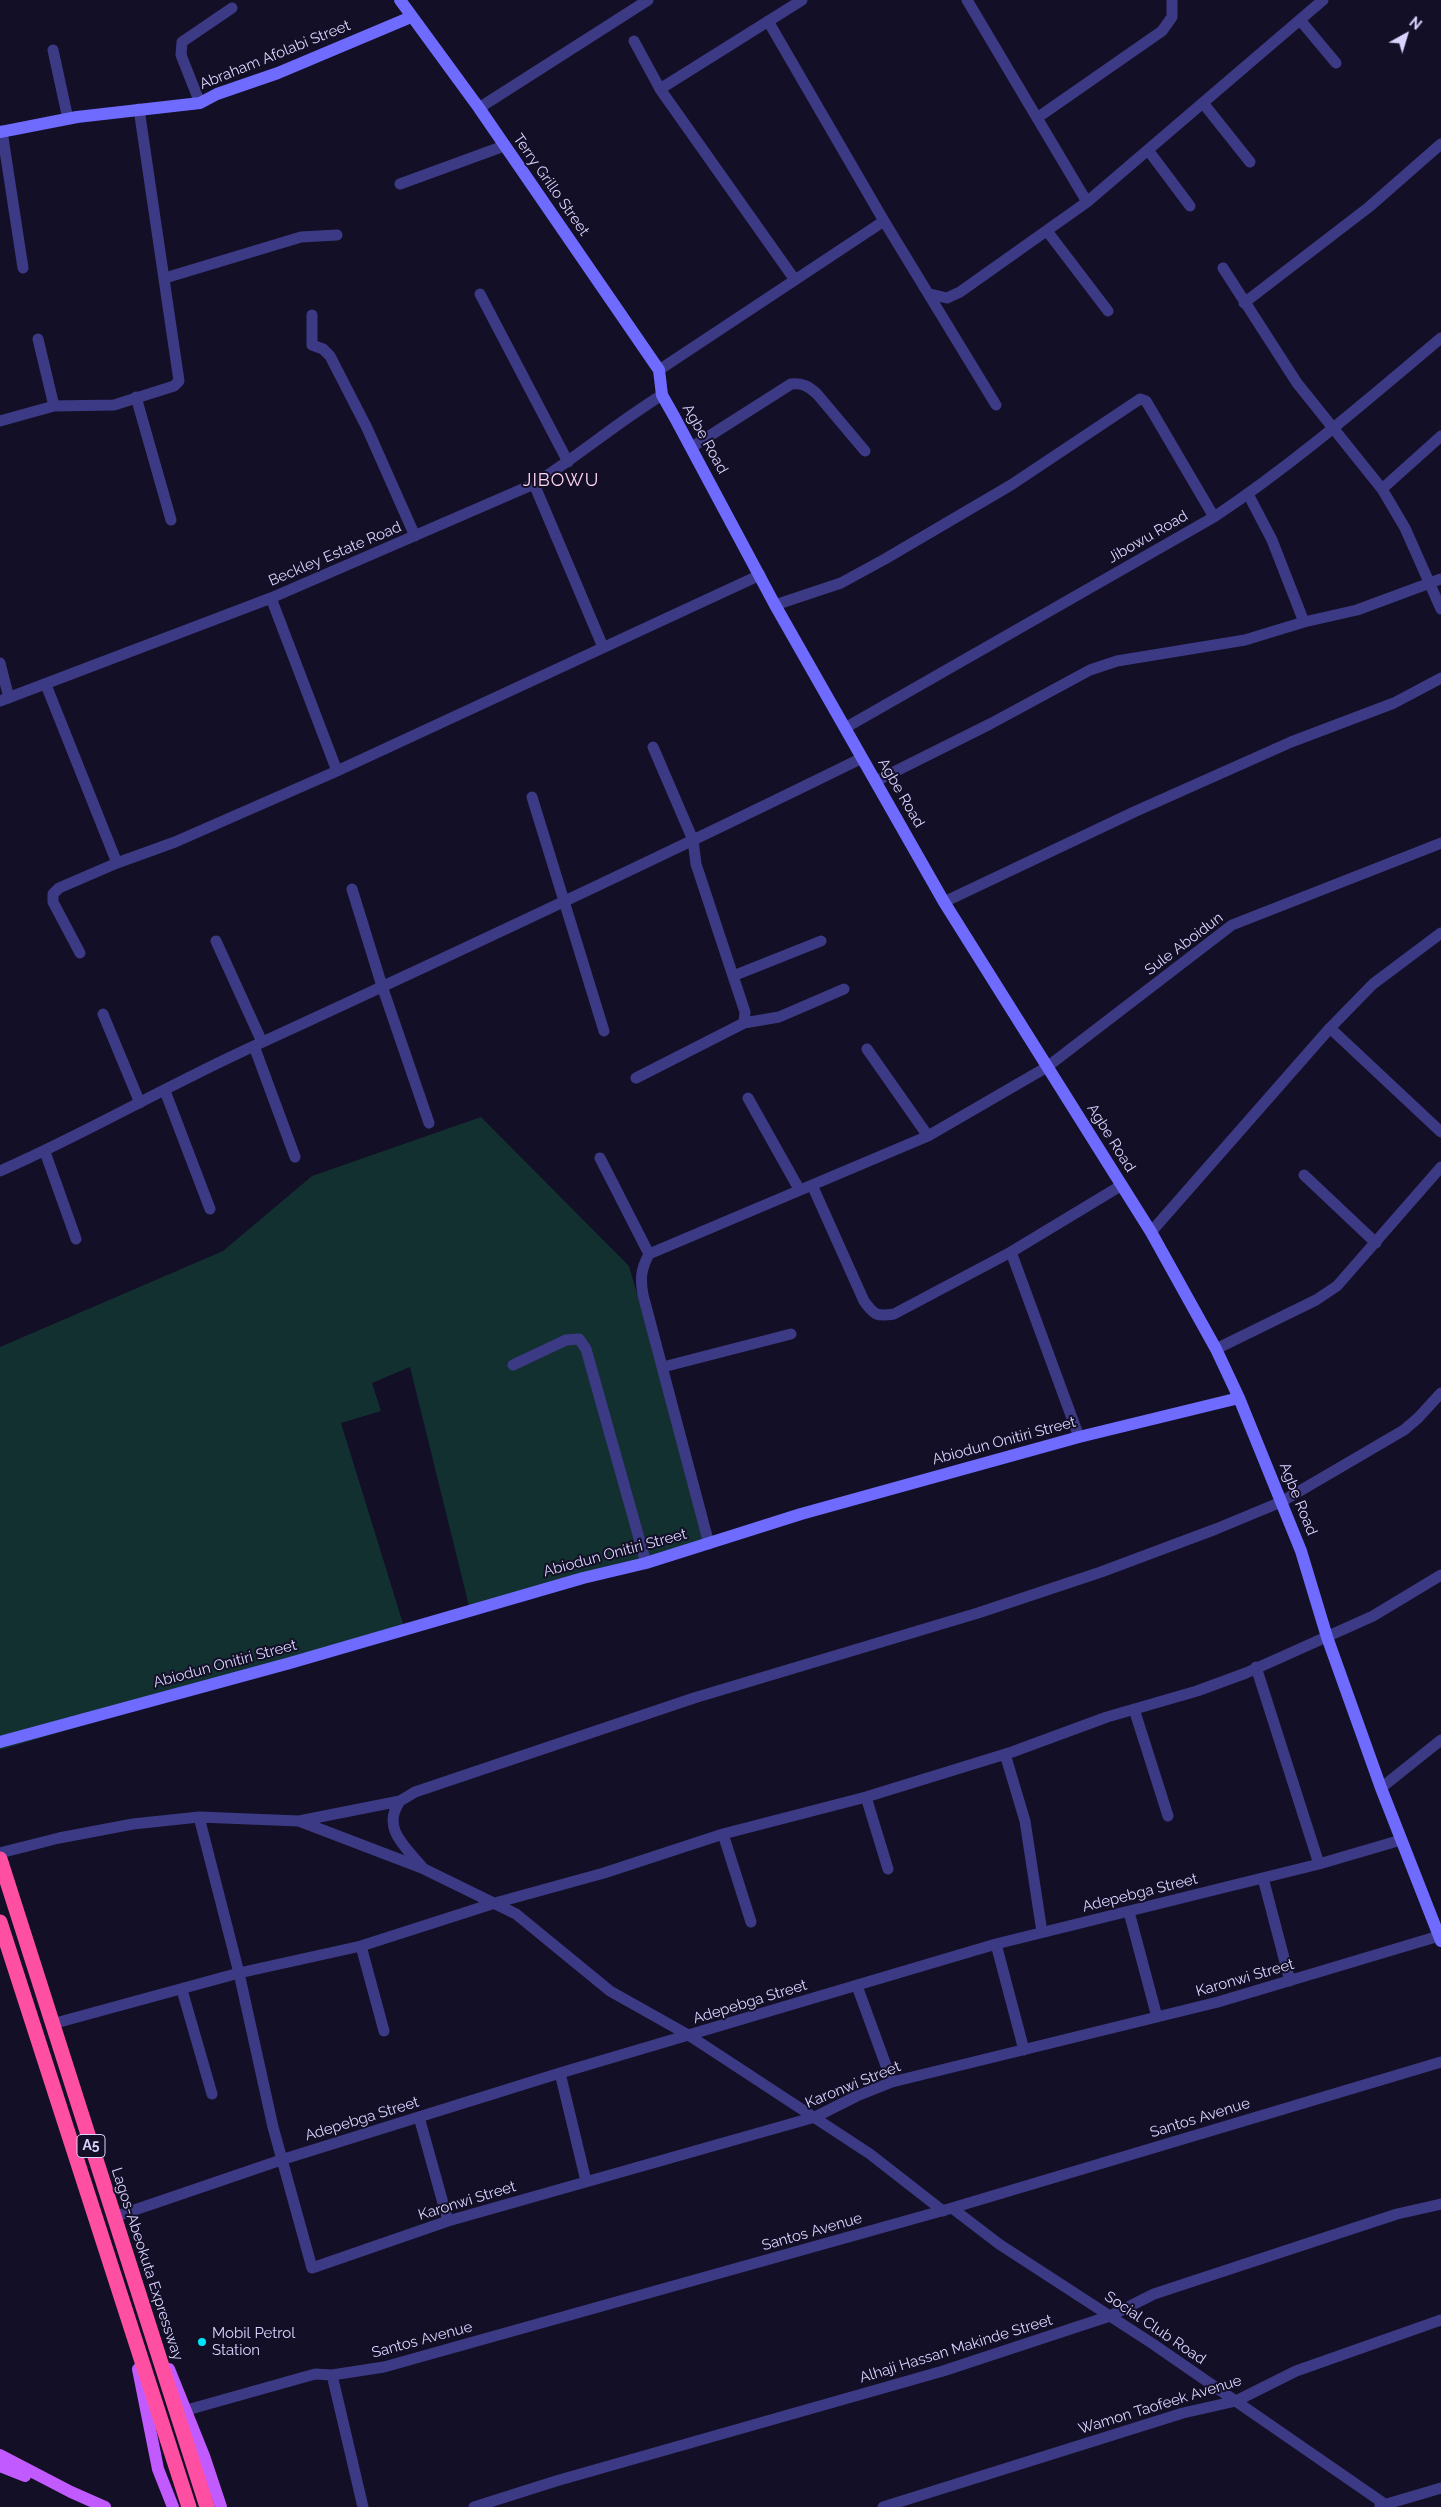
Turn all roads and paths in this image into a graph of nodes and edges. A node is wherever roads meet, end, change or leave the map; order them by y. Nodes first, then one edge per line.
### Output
1 (400, 0) edge
2 (648, 0) edge
3 (802, 0) edge
4 (967, 0) edge
5 (1172, 0) edge
6 (1323, 0) edge
7 (232, 8) dead end
8 (411, 17) junction
9 (1300, 20) junction
10 (768, 21) junction
11 (634, 41) dead end
12 (53, 50) dead end
13 (1336, 63) dead end
14 (660, 89) junction
15 (200, 103) junction
16 (1202, 103) junction
17 (479, 108) junction
18 (139, 109) junction
19 (1038, 118) junction
20 (68, 119) junction
21 (1, 132) edge
22 (1441, 144) edge
23 (504, 146) junction
24 (1148, 150) junction
25 (1250, 162) dead end
26 (400, 184) dead end
27 (1087, 202) junction
28 (1190, 206) dead end
29 (884, 221) junction
30 (1047, 231) junction
31 (337, 235) dead end
32 (23, 268) dead end
33 (1222, 268) dead end
34 (166, 278) junction
35 (795, 280) junction
36 (480, 294) dead end
37 (930, 294) junction
38 (1244, 304) junction
39 (1108, 311) dead end
40 (312, 315) dead end
41 (38, 338) dead end
42 (1441, 338) edge
43 (659, 370) junction
44 (662, 395) junction
45 (136, 396) junction
46 (996, 405) dead end
47 (54, 406) junction
48 (0, 421) edge
49 (1334, 429) junction
50 (1441, 436) edge
51 (692, 447) junction
52 (865, 452) dead end
53 (568, 462) junction
54 (534, 484) junction
55 (1382, 489) junction
56 (1248, 494) junction
57 (1214, 517) junction
58 (171, 520) dead end
59 (415, 536) junction
60 (760, 576) junction
61 (1436, 581) edge
62 (271, 598) junction
63 (775, 605) junction
64 (1441, 609) edge
65 (1304, 622) junction
66 (603, 647) junction
67 (0, 663) edge
68 (1441, 678) edge
69 (46, 685) junction
70 (4, 700) edge
71 (845, 728) junction
72 (653, 747) dead end
73 (862, 758) junction
74 (337, 771) junction
75 (876, 781) junction
76 (532, 797) dead end
77 (694, 840) junction
78 (1441, 843) edge
79 (117, 863) junction
80 (352, 889) dead end
81 (944, 902) junction
82 (563, 903) junction
83 (1441, 933) edge
84 (821, 941) dead end
85 (216, 942) dead end
86 (80, 953) dead end
87 (733, 976) junction
88 (382, 986) junction
89 (844, 989) dead end
90 (103, 1014) dead end
91 (744, 1023) junction
92 (1330, 1028) junction
93 (604, 1031) dead end
94 (258, 1044) junction
95 (867, 1049) dead end
96 (1047, 1068) junction
97 (636, 1078) dead end
98 (165, 1091) junction
99 (748, 1098) dead end
100 (140, 1103) junction
101 (429, 1123) dead end
102 (1441, 1132) edge
103 (928, 1136) junction
104 (45, 1152) junction
105 (295, 1157) dead end
106 (600, 1158) dead end
107 (1441, 1167) edge
108 (0, 1171) edge
109 (1304, 1175) dead end
110 (812, 1184) junction
111 (1122, 1185) junction
112 (799, 1189) junction
113 (210, 1209) dead end
114 (1151, 1232) junction
115 (76, 1239) dead end
116 (1376, 1243) junction
117 (1011, 1252) junction
118 (649, 1254) junction
119 (791, 1334) dead end
120 (1216, 1349) junction
121 (513, 1365) dead end
122 (663, 1367) junction
123 (1441, 1393) edge
124 (1239, 1398) junction
125 (1079, 1437) junction
126 (1282, 1502) junction
127 (709, 1544) junction
128 (646, 1563) junction
129 (1441, 1575) edge
130 (1327, 1637) junction
131 (1256, 1667) junction
132 (1134, 1709) junction
133 (1441, 1740) edge
134 (0, 1742) edge
135 (1005, 1754) junction
136 (1380, 1788) junction
137 (866, 1797) junction
138 (400, 1801) junction
139 (1168, 1816) dead end
140 (199, 1817) junction
141 (299, 1821) junction
142 (723, 1834) junction
143 (1401, 1840) junction
144 (0, 1854) edge
145 (0, 1859) edge
146 (1319, 1864) junction
147 (422, 1868) junction
148 (888, 1869) dead end
149 (1263, 1878) junction
150 (495, 1904) junction
151 (1129, 1912) junction
152 (751, 1922) dead end
153 (1, 1927) edge
154 (1042, 1932) junction
155 (1440, 1938) edge
156 (996, 1944) junction
157 (361, 1946) junction
158 (239, 1973) junction
159 (1290, 1981) junction
160 (857, 1986) junction
161 (182, 1990) junction
162 (1157, 2017) junction
163 (52, 2024) junction
164 (384, 2032) dead end
165 (690, 2036) junction
166 (1024, 2050) junction
167 (1441, 2062) edge
168 (560, 2073) junction
169 (892, 2082) junction
170 (212, 2094) dead end
171 (419, 2117) junction
172 (815, 2117) junction
173 (284, 2159) junction
174 (586, 2181) junction
175 (1441, 2204) edge
176 (948, 2210) junction
177 (114, 2217) junction
178 (448, 2221) junction
179 (132, 2300) junction
180 (1110, 2316) junction
181 (1441, 2320) edge
182 (332, 2375) junction
183 (1236, 2401) junction
184 (186, 2410) junction
185 (0, 2455) edge
186 (0, 2466) edge
187 (1441, 2488) edge
188 (1384, 2506) edge
189 (88, 2507) edge
190 (105, 2507) edge
191 (172, 2507) edge
192 (189, 2507) edge
193 (207, 2507) edge
194 (221, 2507) edge
195 (363, 2507) edge
196 (474, 2507) edge
197 (883, 2507) edge

1 - 8 street, Terry Grillo Street
2 - 17 street
3 - 10 street
4 - 19 street
5 - 19 street
6 - 9 street
7 - 15 street
8 - 15 street, Abraham Afolabi Street
8 - 17 street, Terry Grillo Street
9 - 13 street
9 - 16 street
10 - 14 street
10 - 29 street
11 - 14 street
12 - 20 street
14 - 35 street
15 - 18 street, Abraham Afolabi Street
16 - 24 street
16 - 25 street
17 - 23 street, Terry Grillo Street
18 - 20 street, Abraham Afolabi Street
18 - 34 street
19 - 27 street
20 - 21 street, Abraham Afolabi Street
21 - 32 street
22 - 38 street
23 - 26 street
23 - 43 street, Terry Grillo Street
24 - 27 street
24 - 28 street
27 - 30 street
29 - 35 street
29 - 37 street
30 - 37 street
30 - 39 street
31 - 34 street
33 - 38 street
34 - 45 street
35 - 43 street
36 - 53 street
37 - 46 street
38 - 49 street
40 - 59 street
41 - 47 street
42 - 49 street, Jibowu Road
43 - 44 street, Terry Grillo Street
44 - 51 street, Agbe Road
44 - 53 street, Beckley Estate Road
45 - 47 street
45 - 58 street
47 - 48 street
49 - 55 street
49 - 56 street, Jibowu Road
50 - 55 street
51 - 52 street
51 - 60 street, Agbe Road
53 - 54 street, Beckley Estate Road
54 - 59 street, Beckley Estate Road
54 - 66 street
55 - 61 street
56 - 57 street, Jibowu Road
56 - 65 street
57 - 63 street
57 - 71 street, Jibowu Road
59 - 62 street, Beckley Estate Road
60 - 63 street, Agbe Road
60 - 66 street
61 - 64 street
61 - 65 street
62 - 69 street, Beckley Estate Road
62 - 74 street
63 - 71 street, Agbe Road
65 - 75 street
66 - 74 street
67 - 70 street
68 - 81 street
69 - 70 street, Beckley Estate Road
69 - 79 street
71 - 73 street, Agbe Road
72 - 77 street
73 - 75 street, Agbe Road
73 - 77 street
74 - 79 street
75 - 81 street, Agbe Road
76 - 82 street
77 - 82 street
77 - 87 street
78 - 96 street, Sule Aboidun
79 - 86 street
80 - 88 street
81 - 96 street, Agbe Road
82 - 88 street
82 - 93 street
83 - 92 street
84 - 87 street
85 - 94 street
87 - 91 street
88 - 94 street
88 - 101 street
89 - 91 street
90 - 100 street
91 - 97 street
92 - 102 street
92 - 114 street
94 - 98 street
94 - 105 street
95 - 103 street
96 - 103 street, Sule Aboidun
96 - 111 street, Agbe Road
98 - 100 street
98 - 113 street
99 - 112 street
100 - 104 street
103 - 110 street, Sule Aboidun
104 - 108 street
104 - 115 street
106 - 118 street
107 - 116 street
109 - 116 street
110 - 112 street, Sule Aboidun
110 - 117 street
111 - 114 street, Agbe Road
111 - 117 street
112 - 118 street, Sule Aboidun
114 - 120 street, Agbe Road
116 - 120 street
117 - 125 street
118 - 122 street
119 - 122 street
120 - 124 street, Agbe Road
121 - 128 street
122 - 127 street
123 - 126 street
124 - 125 street, Abiodun Onitiri Street
124 - 126 street, Agbe Road
125 - 127 street, Abiodun Onitiri Street
126 - 130 street, Agbe Road
126 - 138 street
127 - 128 street, Abiodun Onitiri Street
128 - 134 street, Abiodun Onitiri Street
129 - 130 street
130 - 131 street
130 - 136 street, Agbe Road
131 - 132 street
131 - 146 street
132 - 135 street
132 - 139 street
133 - 136 street
135 - 137 street
135 - 154 street
136 - 143 street, Agbe Road
137 - 142 street
137 - 148 street
138 - 141 street
138 - 147 street
140 - 141 street
140 - 144 street
140 - 158 street
141 - 147 street, Social Club Road
142 - 150 street
142 - 152 street
143 - 146 street, Adepebga Street
143 - 155 street, Agbe Road
145 - 163 highway, Lagos-Abeokuta Expressway / A5
146 - 149 street, Adepebga Street
147 - 150 street, Social Club Road
149 - 151 street, Adepebga Street
149 - 159 street
150 - 157 street
150 - 165 street, Social Club Road
151 - 154 street, Adepebga Street
151 - 162 street
153 - 179 highway, Lagos-Abeokuta Expressway / A5
154 - 156 street, Adepebga Street
155 - 159 street, Karonwi Street
156 - 160 street, Adepebga Street
156 - 166 street
157 - 158 street
157 - 164 street
158 - 161 street
158 - 173 street
159 - 162 street, Karonwi Street
160 - 165 street, Adepebga Street
160 - 169 street
161 - 163 street
161 - 170 street
162 - 166 street, Karonwi Street
163 - 177 highway, Lagos-Abeokuta Expressway / A5
165 - 168 street, Adepebga Street
165 - 172 street, Social Club Road
166 - 169 street, Karonwi Street
167 - 176 street, Santos Avenue
168 - 171 street, Adepebga Street
168 - 174 street
169 - 172 street, Karonwi Street
171 - 173 street, Adepebga Street
171 - 178 street
172 - 174 street, Karonwi Street
172 - 176 street, Social Club Road
173 - 177 street, Adepebga Street
173 - 178 street, Karonwi Street
174 - 178 street, Karonwi Street
175 - 180 street, Alhaji Hassan Makinde Street
176 - 180 street, Social Club Road
176 - 182 street, Santos Avenue
177 - 179 highway, Lagos-Abeokuta Expressway / A5
179 - 184 main road
179 - 191 main road
179 - 192 highway, Lagos-Abeokuta Expressway / A5
179 - 193 highway, Lagos-Abeokuta Expressway / A5
180 - 183 street, Social Club Road
180 - 196 street, Alhaji Hassan Makinde Street
181 - 183 street, Wamon Taofeek Avenue
182 - 184 street, Santos Avenue
182 - 195 street
183 - 188 street, Social Club Road
183 - 197 street, Wamon Taofeek Avenue
184 - 194 main road
185 - 190 main road
186 - 189 main road
187 - 188 street

